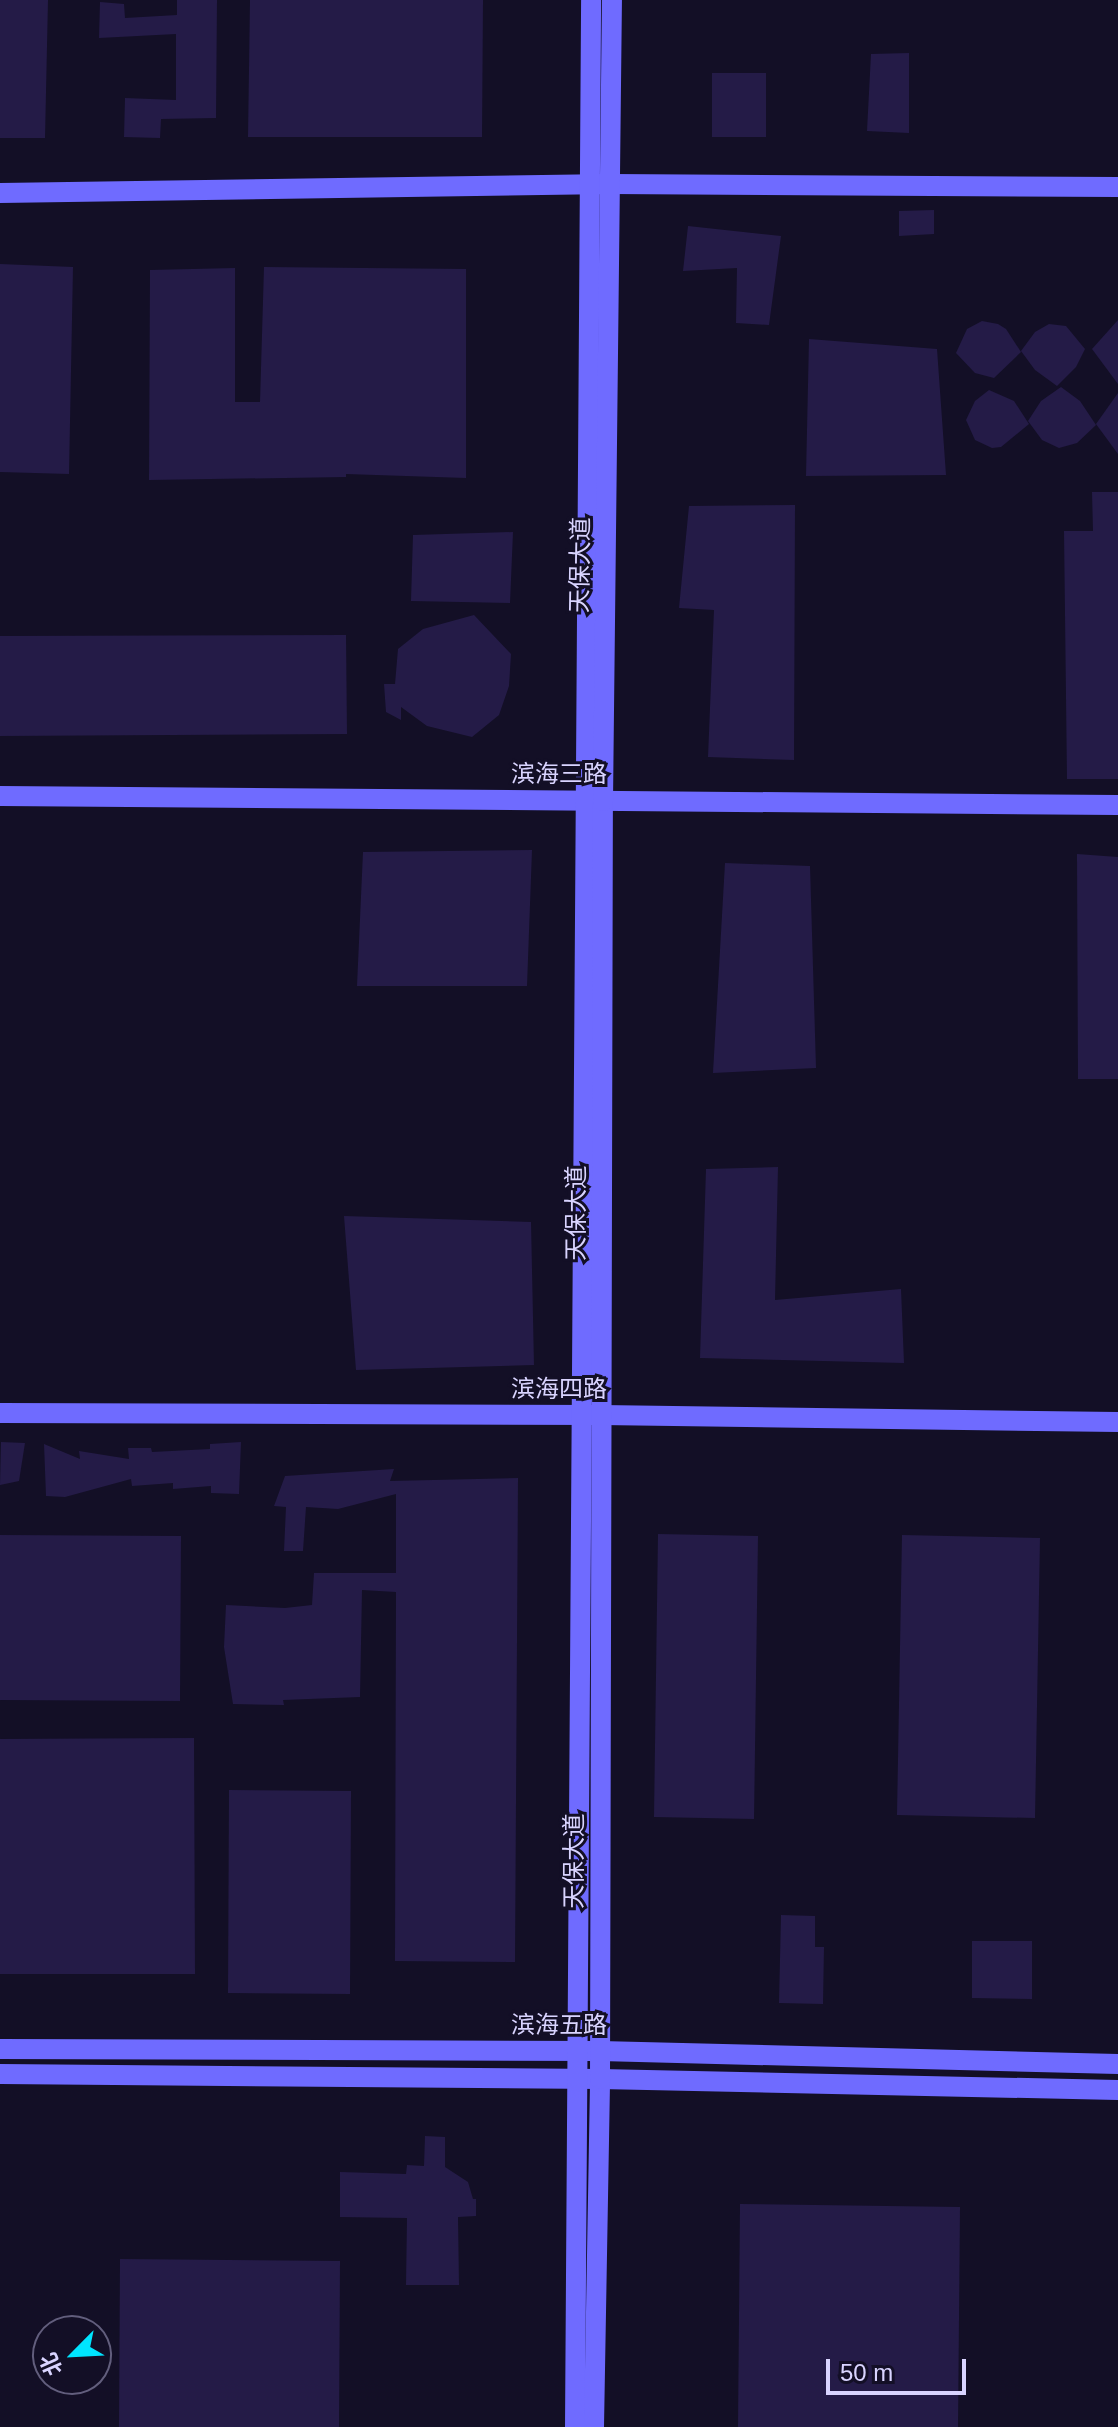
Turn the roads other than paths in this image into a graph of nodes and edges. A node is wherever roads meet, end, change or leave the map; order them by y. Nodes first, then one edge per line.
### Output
1 (591, 0) edge
2 (612, 0) edge
3 (611, 184) junction
4 (589, 185) junction
5 (1118, 187) edge
6 (0, 193) edge
7 (0, 796) edge
8 (594, 800) junction
9 (1118, 805) edge
10 (0, 1413) edge
11 (591, 1415) junction
12 (1118, 1422) edge
13 (0, 2049) edge
14 (530, 2051) junction
15 (578, 2051) junction
16 (600, 2051) junction
17 (1118, 2064) edge
18 (0, 2074) edge
19 (527, 2078) junction
20 (600, 2079) junction
21 (576, 2080) junction
22 (1118, 2090) edge
23 (577, 2126) junction
24 (599, 2147) junction
25 (575, 2427) edge
26 (594, 2427) edge

1 - 4 street, 天保大道
2 - 3 street, 天保大道
3 - 4 street
3 - 5 street
3 - 8 street, 天保大道
4 - 6 street
4 - 8 street, 天保大道
7 - 8 street, 滨海三路
8 - 9 street, 滨海三路
8 - 11 street, 天保大道
10 - 11 street, 滨海四路
11 - 12 street, 滨海四路
11 - 15 street, 天保大道
11 - 16 street, 天保大道
13 - 14 street, 滨海五路
14 - 15 street, 滨海五路
14 - 21 street
15 - 16 street, 滨海五路
15 - 21 street, 天保大道
16 - 17 street, 滨海五路
16 - 20 street, 天保大道
18 - 19 street
19 - 21 street
19 - 23 street
20 - 21 street
20 - 22 street
20 - 24 street, 天保大道
21 - 23 street, 天保大道
21 - 24 street
23 - 25 street, 天保大道
24 - 26 street, 天保大道

